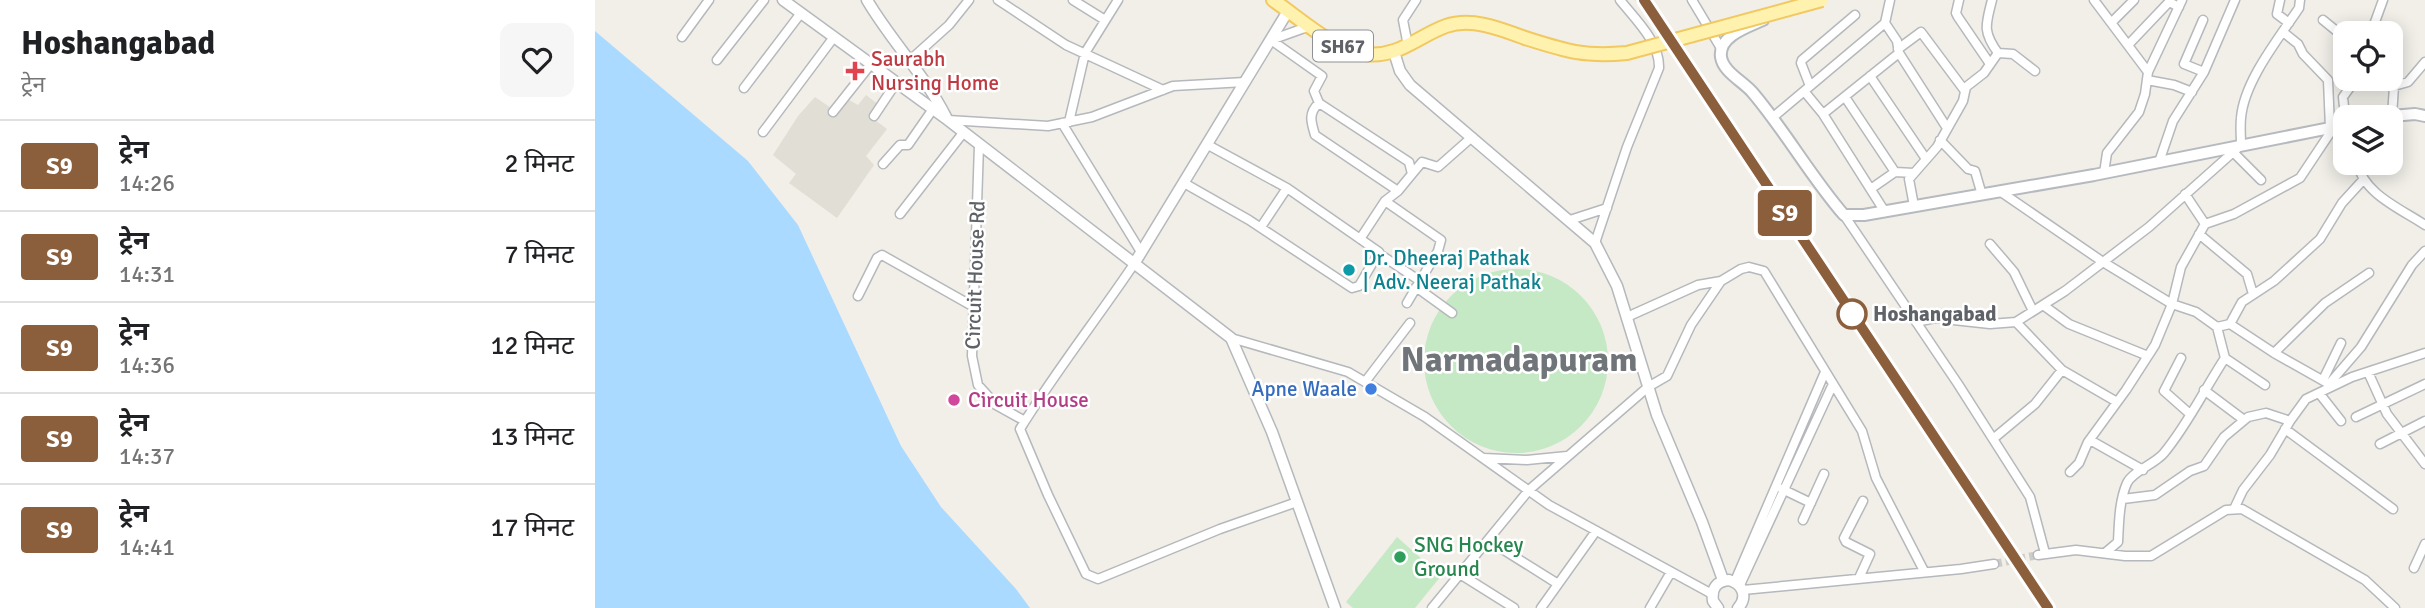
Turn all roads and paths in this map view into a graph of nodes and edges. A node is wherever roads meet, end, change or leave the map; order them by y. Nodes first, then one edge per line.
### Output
1 (709, 0) edge
2 (764, 0) edge
3 (783, 0) edge
4 (867, 0) edge
5 (969, 0) edge
6 (998, 0) edge
7 (1073, 0) edge
8 (1118, 0) edge
9 (1273, 0) edge
10 (1416, 0) edge
11 (1620, 0) edge
12 (1692, 0) edge
13 (1805, 0) edge
14 (1822, 0) edge
15 (1890, 0) edge
16 (1959, 0) edge
17 (1992, 0) edge
18 (2134, 0) edge
19 (2235, 0) edge
20 (2280, 0) edge
21 (2300, 0) edge
22 (2383, 0) edge
23 (2099, 2) edge
24 (2181, 3) edge
25 (1288, 11) junction
26 (801, 13) junction
27 (1855, 15) dead end
28 (1105, 20) junction
29 (2203, 20) dead end
30 (2323, 20) dead end
31 (2375, 21) edge
32 (2112, 22) junction
33 (1885, 23) junction
34 (2289, 23) junction
35 (1310, 26) junction
36 (2333, 28) edge
37 (2283, 32) junction
38 (682, 37) dead end
39 (834, 37) junction
40 (1271, 40) junction
41 (2129, 44) junction
42 (1408, 46) junction
43 (1722, 50) junction
44 (1898, 51) junction
45 (1394, 52) junction
46 (1998, 52) junction
47 (1085, 53) junction
48 (717, 60) dead end
49 (909, 61) junction
50 (2425, 62) edge
51 (871, 64) junction
52 (1990, 64) junction
53 (2035, 72) dead end
54 (2204, 72) junction
55 (1870, 76) junction
56 (2148, 76) junction
57 (1245, 82) junction
58 (896, 83) junction
59 (744, 88) dead end
60 (1807, 88) junction
61 (1163, 90) junction
62 (1965, 91) junction
63 (2192, 92) junction
64 (1845, 97) junction
65 (1319, 103) junction
66 (2393, 105) edge
67 (2333, 106) edge
68 (933, 109) junction
69 (833, 112) dead end
70 (1823, 114) junction
71 (2403, 115) edge
72 (874, 116) dead end
73 (2425, 116) edge
74 (1772, 118) junction
75 (948, 120) junction
76 (1066, 122) junction
77 (1947, 128) junction
78 (2333, 128) edge
79 (763, 132) dead end
80 (963, 132) junction
81 (2333, 133) edge
82 (1472, 137) junction
83 (1940, 140) junction
84 (979, 145) junction
85 (1208, 145) junction
86 (2238, 148) junction
87 (1926, 159) junction
88 (2159, 162) junction
89 (883, 164) dead end
90 (1895, 172) junction
91 (1914, 173) junction
92 (2104, 173) junction
93 (1412, 174) junction
94 (2362, 175) edge
95 (2261, 180) dead end
96 (2363, 180) junction
97 (1184, 183) junction
98 (1287, 188) junction
99 (1872, 188) junction
100 (1398, 191) junction
101 (2001, 192) junction
102 (2185, 194) junction
103 (1982, 195) junction
104 (1385, 201) junction
105 (1914, 206) junction
106 (1607, 208) junction
107 (1885, 212) junction
108 (900, 214) dead end
109 (1845, 215) junction
110 (1570, 220) junction
111 (2205, 225) junction
112 (2425, 225) edge
113 (1261, 227) junction
114 (2199, 234) junction
115 (1360, 239) junction
116 (1595, 243) junction
117 (1990, 243) dead end
118 (2425, 251) edge
119 (1141, 252) junction
120 (1378, 253) junction
121 (2103, 262) junction
122 (1134, 264) junction
123 (2369, 273) dead end
124 (1721, 281) junction
125 (1418, 284) junction
126 (2253, 293) junction
127 (857, 296) dead end
128 (1406, 303) dead end
129 (2172, 304) junction
130 (2043, 305) junction
131 (974, 307) junction
132 (2033, 311) junction
133 (1452, 313) dead end
134 (1627, 317) junction
135 (1916, 322) junction
136 (2015, 322) junction
137 (1410, 323) dead end
138 (2230, 324) junction
139 (2217, 327) junction
140 (1231, 338) junction
141 (2341, 343) dead end
142 (2274, 353) junction
143 (2425, 353) edge
144 (2148, 356) junction
145 (2181, 358) dead end
146 (2225, 358) junction
147 (2062, 370) junction
148 (1825, 372) junction
149 (2368, 372) junction
150 (1364, 382) junction
151 (1833, 384) junction
152 (2328, 384) junction
153 (2425, 384) edge
154 (2266, 385) dead end
155 (1648, 387) junction
156 (2204, 390) junction
157 (2319, 393) junction
158 (2117, 402) junction
159 (2383, 403) junction
160 (2190, 414) junction
161 (2356, 417) dead end
162 (2244, 420) junction
163 (1025, 421) junction
164 (2341, 421) dead end
165 (2425, 421) edge
166 (2288, 425) junction
167 (2402, 432) junction
168 (1993, 439) junction
169 (2090, 440) junction
170 (2380, 444) dead end
171 (1567, 456) junction
172 (1484, 458) junction
173 (2425, 464) edge
174 (2143, 470) junction
175 (2070, 472) dead end
176 (1823, 474) dead end
177 (1780, 489) junction
178 (1528, 491) junction
179 (2123, 499) junction
180 (1863, 501) dead end
181 (1297, 502) junction
182 (1811, 503) junction
183 (2234, 509) junction
184 (2393, 509) dead end
185 (1803, 520) dead end
186 (1596, 531) junction
187 (1488, 540) junction
188 (2425, 544) edge
189 (2105, 553) junction
190 (1994, 564) tunnel mouth
191 (2414, 568) dead end
192 (1924, 571) junction
193 (1671, 572) junction
194 (1460, 574) junction
195 (1859, 578) junction
196 (1723, 580) junction
197 (1558, 584) junction
198 (1740, 586) junction
199 (1712, 594) junction
200 (1744, 606) edge
201 (1335, 608) edge
202 (1432, 608) edge
203 (1514, 608) edge
204 (1541, 608) edge
205 (1650, 608) edge
206 (1718, 608) edge
207 (2395, 608) edge

1 - 38 street
2 - 48 street
3 - 26 street
4 - 49 street
5 - 49 street
6 - 47 street
7 - 28 street
8 - 28 street
9 - 25 main road, SH67
10 - 42 street
11 - 106 street
12 - 43 street
13 - 43 main road
14 - 42 main road, SH67, bridge
15 - 33 street
16 - 52 street
17 - 46 street
18 - 32 street
19 - 54 street
20 - 34 street
21 - 34 street
22 - 31 street
23 - 32 street
24 - 41 street
24 - 56 street
25 - 35 main road, SH67
25 - 40 street
26 - 39 street
26 - 59 street
27 - 60 street
28 - 47 street
29 - 54 street
30 - 36 street
32 - 41 street
33 - 44 street
33 - 60 street
34 - 37 street
35 - 40 street
35 - 45 main road, SH67
37 - 67 street
37 - 86 street
39 - 51 street
39 - 79 street
40 - 57 street
40 - 65 street
41 - 56 street
42 - 45 main road, SH67
43 - 74 main road
44 - 55 street
44 - 62 street
44 - 77 street
45 - 82 street
46 - 52 street
46 - 53 street
47 - 61 street
47 - 76 street
49 - 75 street
50 - 66 street
51 - 58 street
51 - 69 street
52 - 62 street
54 - 63 street
55 - 64 street
55 - 87 street
56 - 63 street
56 - 92 street
57 - 61 street
57 - 85 street
58 - 68 street
58 - 72 street
60 - 70 street
60 - 74 street
61 - 76 street
62 - 77 street
63 - 88 street
64 - 70 street
64 - 90 street
65 - 93 street
65 - 100 street
68 - 75 street
68 - 89 street
70 - 99 street
71 - 73 main road
74 - 109 main road
75 - 76 street
75 - 80 street
76 - 119 street
77 - 83 street
78 - 86 main road
80 - 84 street
80 - 108 street
81 - 111 street
82 - 93 street
82 - 110 street
83 - 87 street
83 - 103 street
84 - 122 street
84 - 131 street, Circuit House Rd
85 - 97 street
85 - 98 street
86 - 88 main road
86 - 95 street
86 - 102 street
87 - 91 street
88 - 92 main road
90 - 91 street
90 - 99 street
91 - 105 street
92 - 101 main road
93 - 100 street
94 - 96 street
96 - 112 street
96 - 126 street
97 - 113 street
97 - 119 street
98 - 113 street
98 - 115 street
99 - 107 street
100 - 104 street
101 - 103 main road
101 - 121 street
102 - 111 street
102 - 121 street
103 - 105 main road
104 - 115 street
104 - 125 street
105 - 107 main road
106 - 110 street
106 - 116 street
107 - 109 main road
109 - 135 street
110 - 116 street
111 - 114 street
113 - 120 street
114 - 126 street
114 - 129 street
115 - 120 street
116 - 134 street
117 - 132 street
118 - 152 street
119 - 122 street
120 - 125 street
121 - 129 street
121 - 130 street
122 - 140 street
122 - 163 street
123 - 142 street
124 - 134 street
124 - 148 street
124 - 155 street
125 - 128 street
125 - 133 street
126 - 138 street
127 - 131 street
129 - 139 street
129 - 144 street
130 - 132 street
130 - 144 street
131 - 163 street, Circuit House Rd
132 - 136 street
134 - 155 street
135 - 136 street
135 - 168 street
136 - 147 street
137 - 150 street
138 - 139 street
138 - 142 street
139 - 146 street
140 - 150 street
140 - 181 street
141 - 152 street
142 - 152 street
143 - 149 street
144 - 158 street
145 - 160 street
146 - 154 street
146 - 156 street
147 - 158 street
147 - 168 street
148 - 151 street
148 - 177 street
149 - 152 street
149 - 159 street
150 - 172 street
151 - 177 street
151 - 192 street
152 - 157 street
153 - 159 street
155 - 171 street
155 - 196 street
156 - 160 street
156 - 162 street
157 - 164 street
157 - 166 street
158 - 169 street
159 - 161 street
159 - 167 street
160 - 174 street
162 - 166 street
162 - 179 street
163 - 181 street
165 - 167 street
166 - 183 street
166 - 184 street
167 - 170 street
167 - 173 street
168 - 189 street
169 - 174 street
169 - 175 street
171 - 172 street
171 - 178 street
172 - 178 street
174 - 179 street
176 - 182 street
177 - 182 street
177 - 198 street
178 - 186 street
178 - 187 street
179 - 189 street
180 - 195 street
181 - 201 street
182 - 185 street
183 - 189 street
183 - 207 street
186 - 193 street
186 - 197 street
187 - 194 street
187 - 197 street
188 - 191 street
190 - 192 street
192 - 195 street
193 - 199 street
193 - 205 street
194 - 202 street
194 - 203 street
195 - 198 street
196 - 198 street
196 - 199 street
197 - 204 street
198 - 200 street
199 - 206 street

